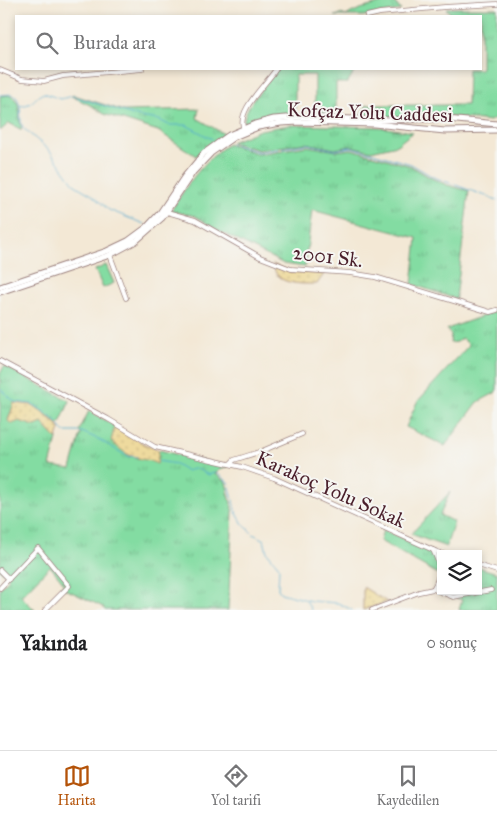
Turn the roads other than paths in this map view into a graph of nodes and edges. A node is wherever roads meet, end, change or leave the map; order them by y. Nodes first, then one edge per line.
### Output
1 (497, 4) edge
2 (371, 15) edge
3 (0, 70) edge
4 (131, 70) edge
5 (275, 70) edge
6 (447, 119) junction
7 (497, 124) edge
8 (244, 130) junction
9 (497, 130) edge
10 (445, 131) junction
11 (167, 212) junction
12 (110, 255) junction
13 (0, 287) edge
14 (0, 292) edge
15 (126, 298) dead end
16 (496, 311) edge
17 (0, 361) edge
18 (302, 434) dead end
19 (230, 464) junction
20 (432, 550) junction
21 (437, 552) edge
22 (482, 566) edge
23 (0, 570) edge
24 (497, 571) edge
25 (9, 579) junction
26 (0, 588) edge
27 (433, 589) junction
28 (491, 590) dead end
29 (45, 610) edge
30 (372, 610) edge

1 - 2 street
3 - 4 street
5 - 8 street
6 - 7 main road, Kofçaz Yolu Caddesi
6 - 8 main road, Kofçaz Yolu Caddesi
6 - 10 main road
6 - 10 main road
8 - 10 main road, Kofçaz Yolu Caddesi
8 - 11 main road, Kofçaz Yolu Caddesi
8 - 13 main road, Kofçaz Yolu Caddesi
9 - 10 main road, Kofçaz Yolu Caddesi
11 - 12 main road, Kofçaz Yolu Caddesi
11 - 16 street, 2001 Sk.
12 - 14 main road, Kofçaz Yolu Caddesi
12 - 15 street
17 - 19 street, Karakoç Yolu Sokak
18 - 19 street
19 - 20 street, Karakoç Yolu Sokak
20 - 21 street, Karakoç Yolu Sokak
20 - 27 street
22 - 24 street
23 - 25 street
25 - 26 street
25 - 29 street
27 - 28 street
27 - 30 street

